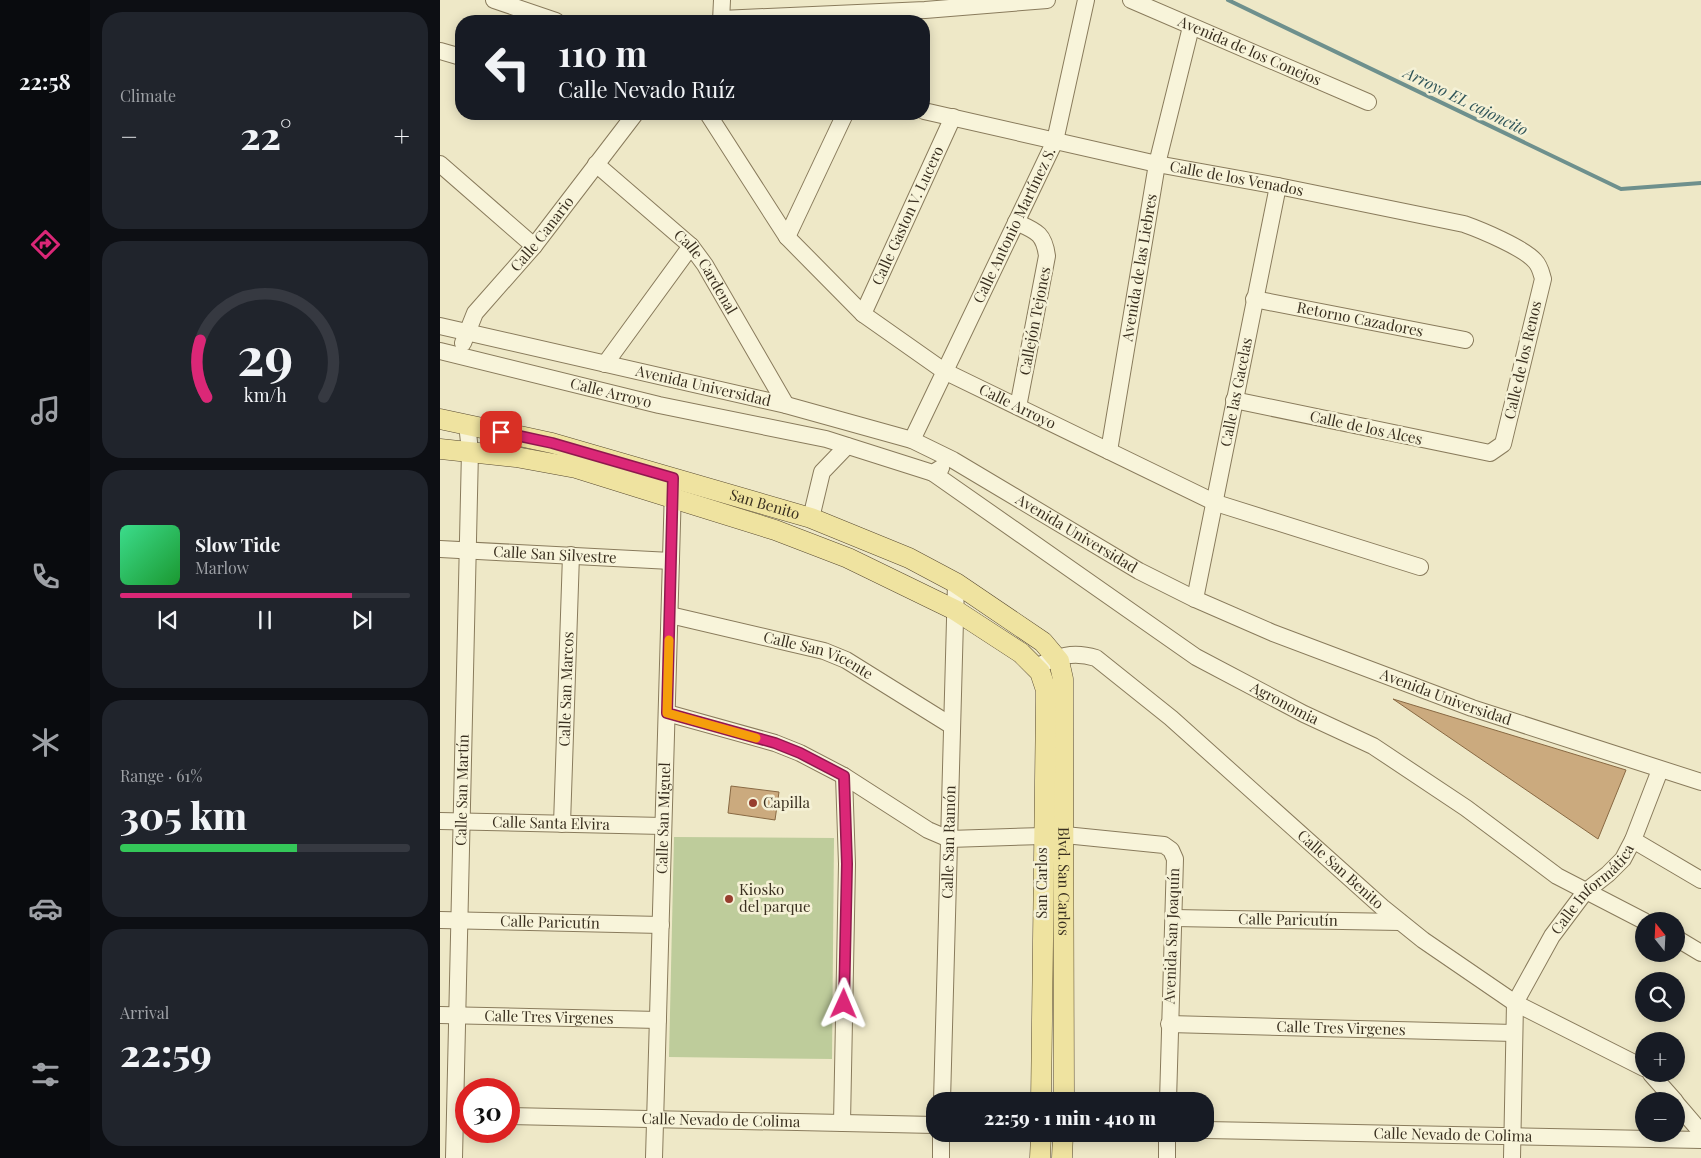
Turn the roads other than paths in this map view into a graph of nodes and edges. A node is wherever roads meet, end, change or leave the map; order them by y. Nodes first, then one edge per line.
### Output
1 (494, 0) edge
2 (722, 0) edge
3 (1047, 0) edge
4 (1086, 0) edge
5 (1131, 0) edge
6 (538, 15) edge
7 (721, 15) edge
8 (823, 15) edge
9 (1191, 26) junction
10 (440, 51) edge
11 (455, 55) edge
12 (1368, 102) dead end
13 (930, 112) edge
14 (953, 117) junction
15 (628, 120) edge
16 (712, 120) edge
17 (842, 120) edge
18 (1055, 141) junction
19 (440, 164) edge
20 (596, 164) junction
21 (1157, 164) junction
22 (1278, 186) junction
23 (1016, 222) junction
24 (787, 237) junction
25 (534, 246) junction
26 (690, 246) junction
27 (1540, 268) joint
28 (1254, 298) junction
29 (863, 314) junction
30 (440, 326) edge
31 (466, 332) junction
32 (1464, 340) dead end
33 (440, 352) edge
34 (460, 356) junction
35 (605, 364) junction
36 (944, 371) junction
37 (1234, 400) junction
38 (786, 405) junction
39 (1018, 407) junction
40 (440, 419) edge
41 (467, 424) junction
42 (912, 440) junction
43 (847, 446) junction
44 (440, 450) edge
45 (1498, 450) joint
46 (1109, 451) junction
47 (470, 452) junction
48 (953, 460) junction
49 (933, 473) junction
50 (673, 478) junction
51 (673, 498) junction
52 (1216, 502) junction
53 (811, 518) junction
54 (440, 549) edge
55 (468, 550) junction
56 (571, 555) junction
57 (671, 561) junction
58 (1420, 567) dead end
59 (956, 583) junction
60 (1195, 599) junction
61 (955, 610) junction
62 (670, 615) junction
63 (1058, 659) junction
64 (1036, 667) junction
65 (667, 713) junction
66 (952, 726) junction
67 (1660, 770) junction
68 (844, 776) junction
69 (1701, 782) edge
70 (440, 821) edge
71 (462, 822) junction
72 (562, 824) junction
73 (664, 826) junction
74 (1065, 835) junction
75 (1043, 836) junction
76 (949, 839) junction
77 (1633, 840) junction
78 (1701, 880) edge
79 (1585, 892) junction
80 (1635, 917) edge
81 (1174, 918) junction
82 (440, 920) edge
83 (459, 921) junction
84 (1400, 922) junction
85 (661, 925) junction
86 (1685, 943) edge
87 (1701, 953) edge
88 (1515, 1003) junction
89 (440, 1016) edge
90 (457, 1016) junction
91 (658, 1020) junction
92 (1169, 1024) junction
93 (1514, 1033) junction
94 (1635, 1063) edge
95 (1658, 1082) edge
96 (942, 1092) edge
97 (1041, 1092) edge
98 (1064, 1092) edge
99 (1168, 1092) edge
100 (1667, 1092) edge
101 (1685, 1113) edge
102 (454, 1115) edge
103 (520, 1116) edge
104 (655, 1119) junction
105 (842, 1123) junction
106 (926, 1125) edge
107 (1214, 1130) edge
108 (1701, 1132) edge
109 (1512, 1137) junction
110 (1701, 1140) edge
111 (941, 1142) edge
112 (1041, 1142) edge
113 (1063, 1142) edge
114 (1167, 1142) edge
115 (454, 1158) edge
116 (654, 1158) edge
117 (941, 1158) edge
118 (1040, 1158) edge
119 (1062, 1158) edge
120 (1167, 1158) edge
121 (1512, 1158) edge

1 - 6 street
2 - 7 street
3 - 8 street
4 - 18 street, Calle Antonio Martínez S.
5 - 9 street, Avenida de los Conejos
9 - 12 street, Avenida de los Conejos
9 - 21 street, Avenida de las Liebres
10 - 11 street
13 - 14 street, Calle de los Venados
14 - 18 street, Calle de los Venados
14 - 29 street, Calle Gaston V. Lucero
15 - 20 street, Calle Canario
16 - 24 street, Calle Arroyo
17 - 24 street
18 - 21 street, Calle de los Venados
18 - 23 street, Calle Antonio Martínez S.
19 - 25 street
20 - 25 street, Calle Canario
20 - 26 street, Calle Cardenal
21 - 22 street, Calle de los Venados
21 - 46 street, Avenida de las Liebres
22 - 27 street, Calle de los Venados
22 - 28 street, Calle las Gacelas
23 - 36 street, Calle Antonio Martínez S.
23 - 39 street, Callejón Tejones
24 - 29 street, Calle Arroyo
25 - 31 street, Calle Canario
26 - 35 street
26 - 38 street, Calle Cardenal
27 - 45 street, Calle de los Renos
28 - 32 street, Retorno Cazadores
28 - 37 street, Calle las Gacelas
29 - 36 street, Calle Arroyo
30 - 31 street, Avenida Universidad
31 - 34 street, Calle Canario
31 - 35 street, Avenida Universidad
33 - 34 street, Calle Arroyo
34 - 43 street, Calle Arroyo
35 - 38 street, Avenida Universidad
36 - 39 street, Calle Arroyo
36 - 42 street, Calle Antonio Martínez S.
37 - 45 street, Calle de los Alces
37 - 52 street, Calle las Gacelas
38 - 42 street, Avenida Universidad
39 - 46 street, Calle Arroyo
40 - 41 main road, San Benito
41 - 47 street, Calle San Martín
41 - 50 main road, San Benito
42 - 48 street, Avenida Universidad
43 - 49 street, Calle Arroyo
43 - 53 street
44 - 47 main road, San Benito
46 - 52 street, Calle Arroyo
47 - 51 main road, San Benito
47 - 55 street, Calle San Martín
48 - 49 street
48 - 60 street, Avenida Universidad
49 - 79 street, Agronomia
50 - 51 street, Calle San Miguel
50 - 53 main road, San Benito
51 - 57 street, Calle San Miguel
51 - 61 main road, San Benito
52 - 58 street, Calle Arroyo
52 - 60 street, Calle las Gacelas
53 - 59 main road, San Benito
54 - 55 street, Calle San Silvestre
55 - 56 street, Calle San Silvestre
55 - 71 street, Calle San Martín
56 - 57 street, Calle San Silvestre
56 - 72 street, Calle San Marcos
57 - 62 street, Calle San Miguel
59 - 61 street, Calle San Ramón
59 - 63 main road, San Benito
60 - 67 street, Avenida Universidad
61 - 64 main road, San Benito
61 - 66 street, Calle San Ramón
62 - 65 street, Calle San Miguel
62 - 66 street, Calle San Vicente
63 - 64 street
63 - 74 main road, Blvd. San Carlos
63 - 84 street, Calle San Benito
64 - 75 main road, San Carlos
65 - 68 street
65 - 73 street, Calle San Miguel
66 - 76 street, Calle San Ramón
67 - 69 street, Avenida Universidad
67 - 77 street, Calle Informática
68 - 76 street
68 - 105 street
70 - 71 street, Calle Santa Elvira
71 - 72 street, Calle Santa Elvira
71 - 83 street, Calle San Martín
72 - 73 street, Calle Santa Elvira
73 - 85 street, Calle San Miguel
74 - 81 street, Avenida San Joaquín
74 - 98 main road, Blvd. San Carlos
75 - 76 street
75 - 97 main road, San Carlos
76 - 96 street, Calle San Ramón
77 - 78 street
77 - 79 street, Calle Informática
79 - 80 street, Agronomia
79 - 88 street, Calle Informática
81 - 84 street, Calle Paricutín
81 - 92 street, Avenida San Joaquín
82 - 83 street, Calle Paricutín
83 - 85 street, Calle Paricutín
83 - 90 street, Calle San Martín
84 - 88 street, Calle San Benito
85 - 91 street, Calle San Miguel
86 - 87 street
88 - 93 street
88 - 94 street, Calle San Benito
89 - 90 street, Calle Tres Virgenes
90 - 91 street, Calle Tres Virgenes
90 - 102 street, Calle San Martín
91 - 104 street, Calle San Miguel
92 - 93 street, Calle Tres Virgenes
92 - 99 street, Avenida San Joaquín
93 - 109 street
95 - 100 street
101 - 108 street
102 - 115 street, Calle San Martín
103 - 104 street, Calle Nevado de Colima
104 - 105 street, Calle Nevado de Colima
104 - 116 street, Calle San Miguel
105 - 106 street, Calle Nevado de Colima
107 - 109 street, Calle Nevado de Colima
109 - 110 street, Calle Nevado de Colima
109 - 121 street
111 - 117 street
112 - 118 main road
113 - 119 main road
114 - 120 street

